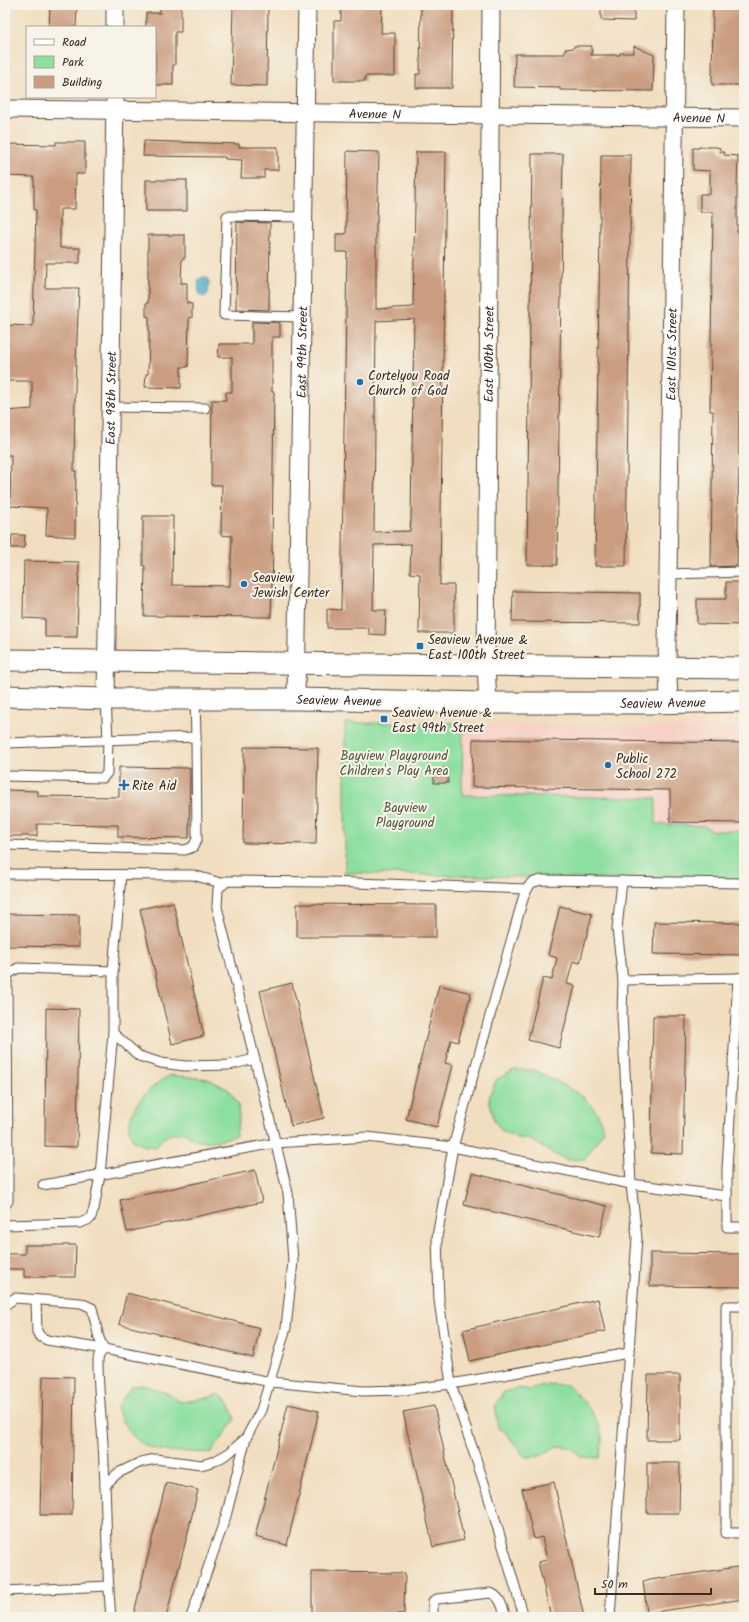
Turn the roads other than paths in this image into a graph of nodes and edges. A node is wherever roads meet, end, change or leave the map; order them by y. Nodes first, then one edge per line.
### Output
1 (116, 5) edge
2 (307, 5) edge
3 (492, 5) edge
4 (676, 5) edge
5 (115, 26) edge
6 (114, 104) edge
7 (5, 109) edge
8 (306, 112) junction
9 (490, 115) junction
10 (674, 117) junction
11 (744, 118) edge
12 (304, 218) junction
13 (302, 317) junction
14 (110, 407) junction
15 (205, 408) dead end
16 (744, 572) edge
17 (668, 574) junction
18 (5, 660) edge
19 (106, 661) junction
20 (296, 663) junction
21 (486, 664) junction
22 (667, 666) junction
23 (744, 668) edge
24 (5, 696) edge
25 (296, 698) junction
26 (106, 699) junction
27 (195, 699) junction
28 (744, 701) edge
29 (488, 703) junction
30 (669, 703) junction
31 (196, 738) junction
32 (108, 740) junction
33 (5, 742) edge
34 (5, 776) edge
35 (5, 845) edge
36 (5, 874) edge
37 (121, 875) junction
38 (622, 881) junction
39 (744, 883) edge
40 (224, 884) junction
41 (527, 889) junction
42 (114, 970) junction
43 (6, 975) edge
44 (741, 978) edge
45 (623, 980) junction
46 (113, 1033) junction
47 (255, 1059) junction
48 (276, 1143) junction
49 (453, 1147) junction
50 (100, 1175) junction
51 (631, 1184) junction
52 (43, 1185) dead end
53 (727, 1196) junction
54 (5, 1205) edge
55 (5, 1225) edge
56 (744, 1227) edge
57 (36, 1300) junction
58 (5, 1305) edge
59 (744, 1306) edge
60 (104, 1348) junction
61 (629, 1353) junction
62 (271, 1382) junction
63 (451, 1384) junction
64 (246, 1438) junction
65 (105, 1485) junction
66 (744, 1533) edge
67 (108, 1586) junction
68 (5, 1591) edge
69 (111, 1617) edge
70 (191, 1617) edge
71 (433, 1617) edge
72 (506, 1617) edge
73 (524, 1617) edge
74 (610, 1617) edge

1 - 5 street
2 - 8 street, East 99th Street
3 - 9 street, East 100th Street
4 - 10 street, East 101st Street
6 - 7 street, Avenue N
6 - 8 street, Avenue N
6 - 14 street, East 98th Street
8 - 9 street, Avenue N
8 - 12 street, East 99th Street
9 - 10 street, Avenue N
9 - 21 street, East 100th Street
10 - 11 street, Avenue N
10 - 17 street, East 101st Street
12 - 13 street, East 99th Street
12 - 13 lane
13 - 20 street, East 99th Street
14 - 15 lane
14 - 19 street, East 98th Street
16 - 17 lane
17 - 22 street, East 101st Street
18 - 19 street
19 - 20 street
19 - 26 street, East 98th Street
20 - 21 street
20 - 25 street, East 99th Street
21 - 22 street
21 - 29 street, East 100th Street
22 - 23 street
22 - 30 street, East 101st Street
24 - 26 street, Seaview Avenue
25 - 27 street, Seaview Avenue
25 - 29 street, Seaview Avenue
26 - 27 street, Seaview Avenue
26 - 32 lane
27 - 31 lane
28 - 30 street, Seaview Avenue
29 - 30 street, Seaview Avenue
31 - 32 lane
31 - 35 lane
32 - 33 lane
32 - 34 lane
36 - 37 lane
37 - 40 lane
37 - 42 lane
38 - 39 lane
38 - 41 lane
38 - 45 lane
40 - 41 lane
40 - 47 lane
41 - 49 lane
42 - 43 lane
42 - 46 lane
43 - 54 lane
44 - 45 lane
44 - 53 lane
45 - 51 lane
46 - 47 lane
46 - 50 lane
47 - 48 lane
48 - 49 lane
48 - 50 lane
48 - 62 lane
49 - 51 lane
49 - 63 lane
50 - 52 lane
50 - 55 lane
51 - 53 lane
51 - 61 lane
53 - 56 lane
57 - 58 lane
57 - 60 lane
57 - 60 lane
59 - 66 lane
60 - 62 lane
60 - 65 lane
61 - 63 lane
61 - 74 lane
62 - 63 lane
62 - 64 lane
63 - 73 lane
64 - 65 lane
64 - 70 lane
65 - 67 lane
67 - 68 lane
67 - 69 lane
71 - 72 lane

